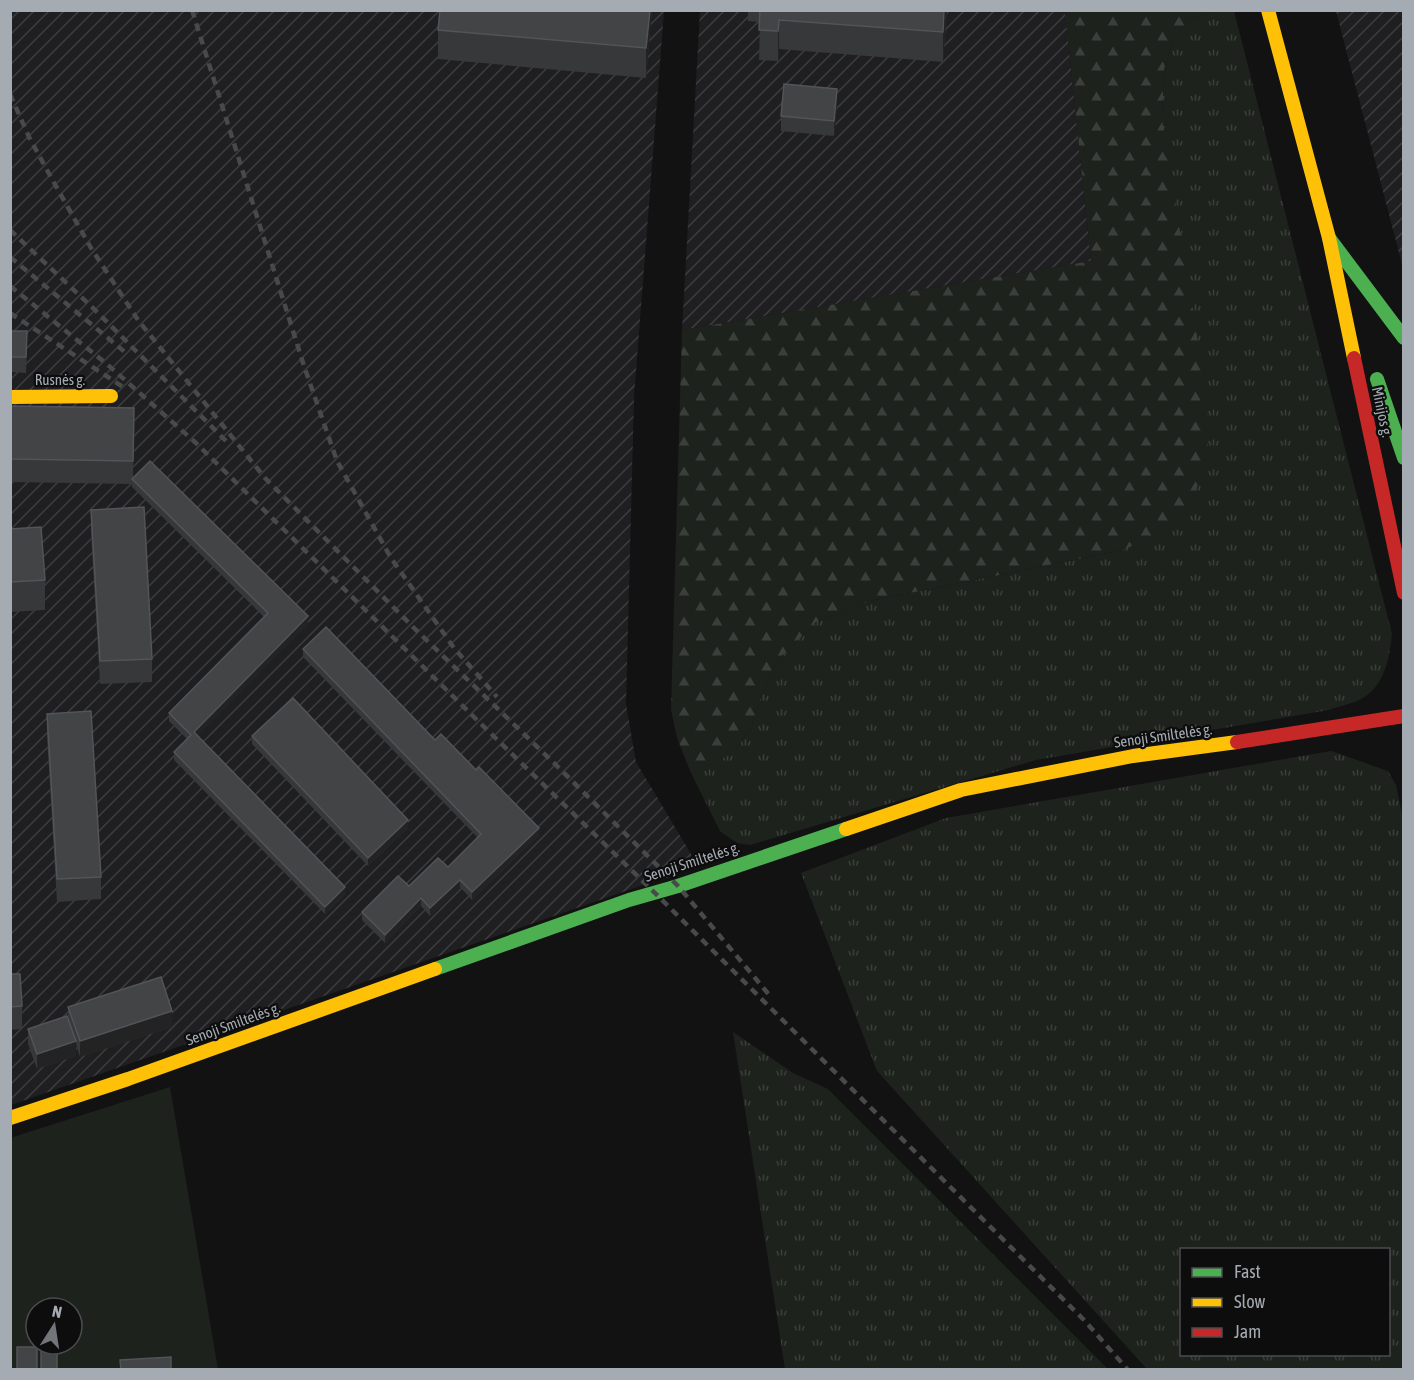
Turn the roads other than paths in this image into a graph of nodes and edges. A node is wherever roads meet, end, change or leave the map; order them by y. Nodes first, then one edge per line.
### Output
1 (1268, 10) edge
2 (1329, 238) junction
3 (1404, 338) edge
4 (1366, 348) dead end
5 (1374, 370) dead end
6 (111, 396) dead end
7 (10, 397) edge
8 (1404, 458) edge
9 (1404, 592) edge
10 (1404, 716) edge
11 (10, 1118) edge

1 - 2 street, Minijos g.
2 - 3 street
2 - 4 street, Minijos g.
2 - 9 street, Minijos g.
5 - 8 street, Minijos g.
6 - 7 street, Rusnės g.
10 - 11 street, Senoji Smiltelės g.

